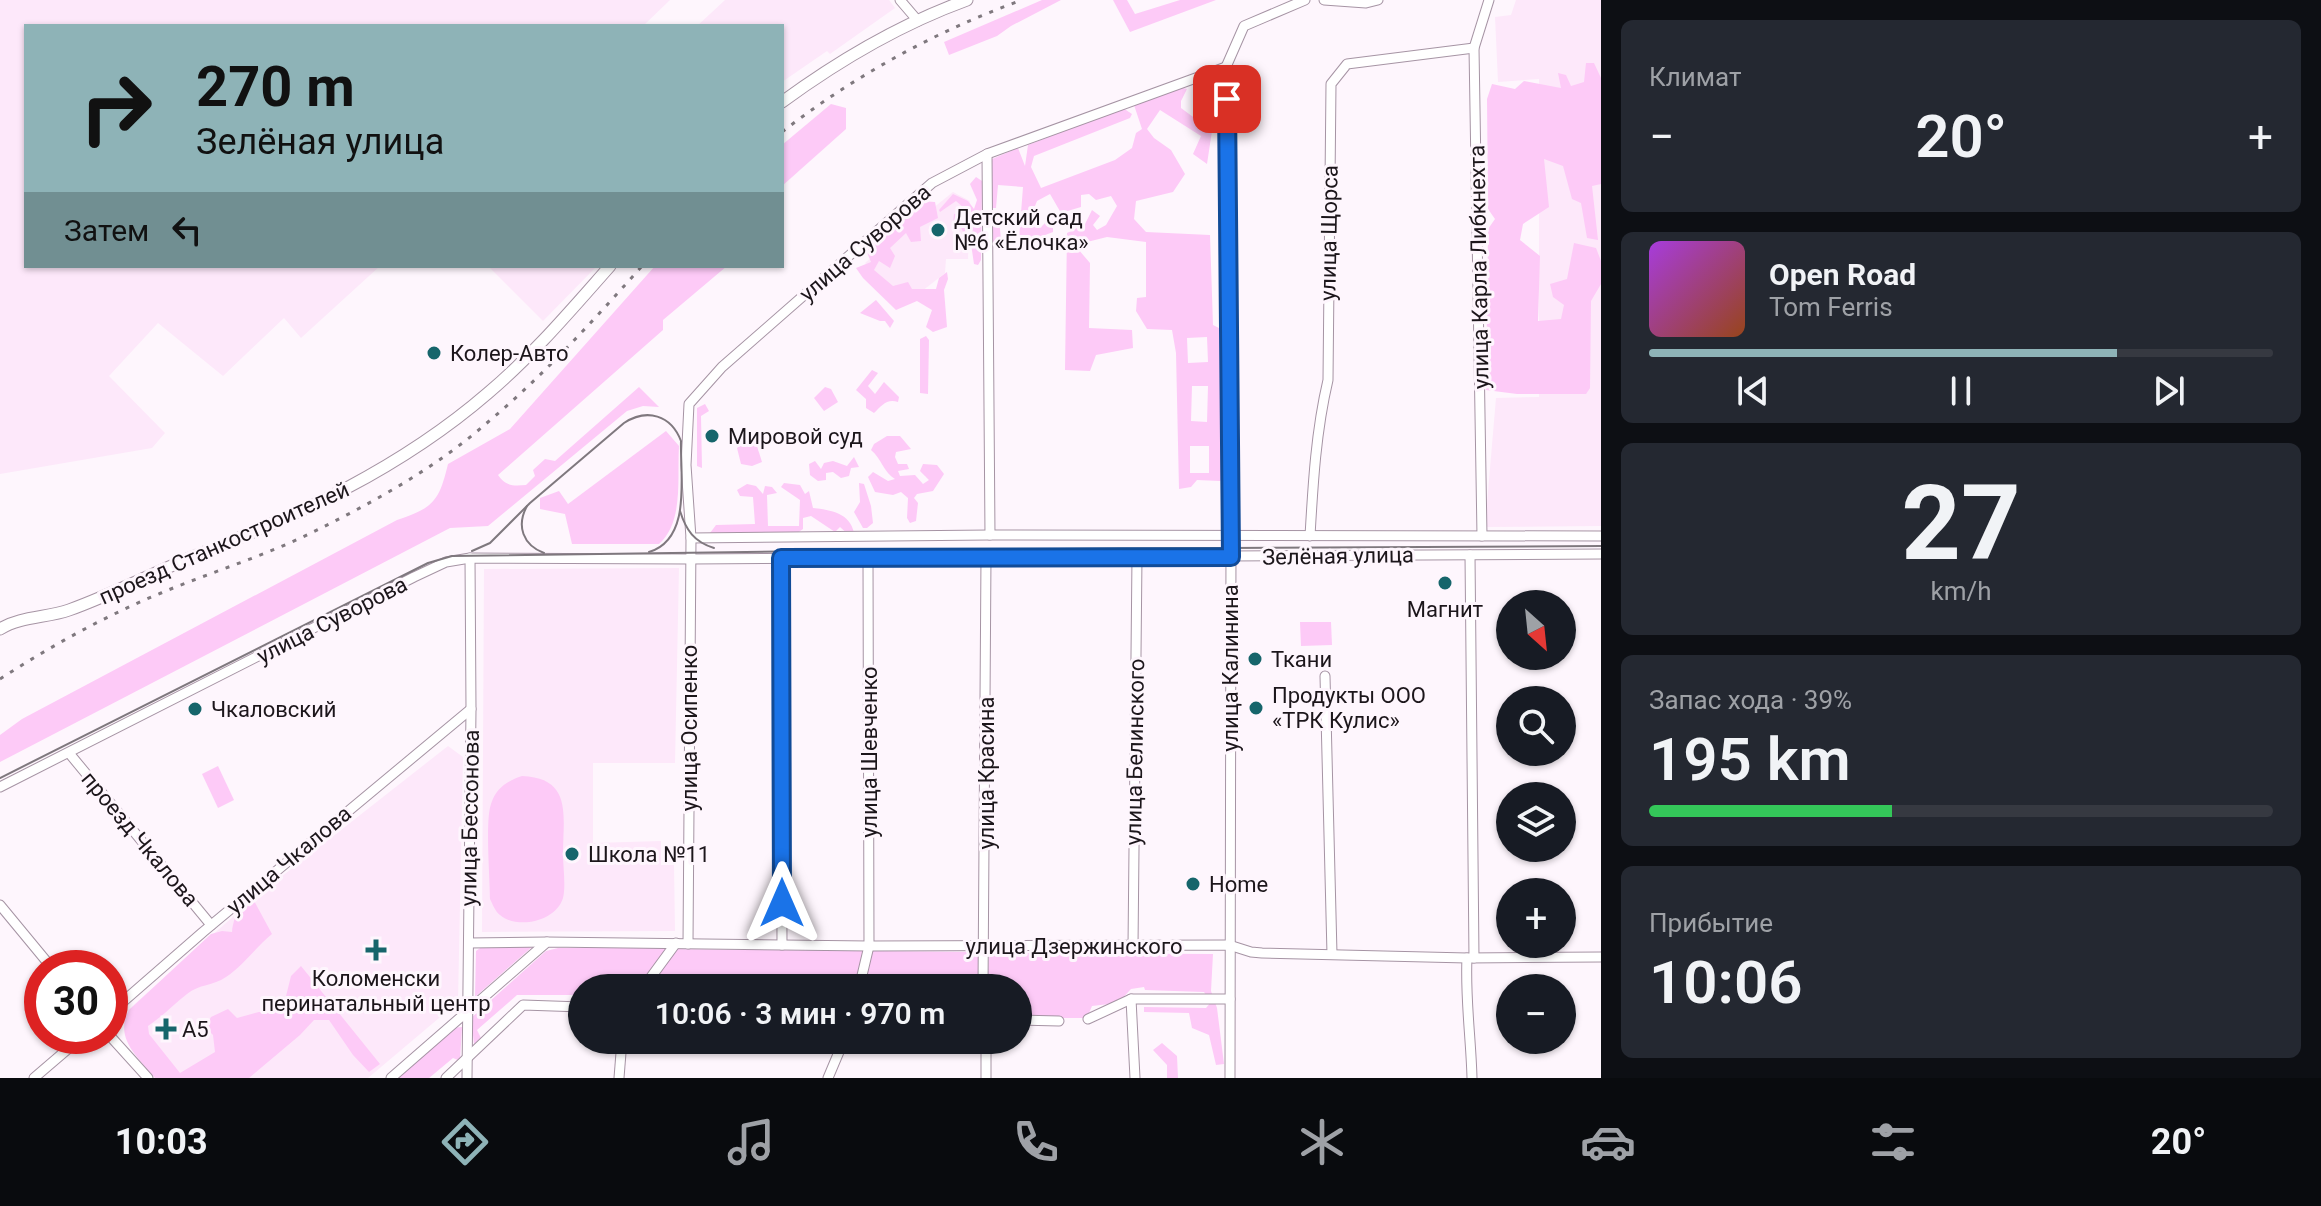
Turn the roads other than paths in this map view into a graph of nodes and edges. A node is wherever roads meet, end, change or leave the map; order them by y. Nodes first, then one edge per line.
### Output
1 (900, 0) edge
2 (967, 0) edge
3 (1305, 0) edge
4 (1324, 0) edge
5 (1378, 0) edge
6 (1489, 0) edge
7 (918, 21) junction
8 (1474, 48) junction
9 (1226, 67) junction
10 (784, 101) edge
11 (987, 154) junction
12 (608, 268) edge
13 (990, 535) junction
14 (1231, 535) junction
15 (1310, 536) junction
16 (1482, 536) junction
17 (1601, 536) edge
18 (691, 538) junction
19 (1601, 554) edge
20 (1470, 555) junction
21 (986, 557) junction
22 (1137, 557) junction
23 (1231, 557) junction
24 (470, 558) junction
25 (781, 558) junction
26 (868, 558) junction
27 (691, 559) junction
28 (0, 629) edge
29 (1325, 676) dead end
30 (471, 709) junction
31 (69, 753) junction
32 (0, 787) edge
33 (0, 905) edge
34 (211, 925) junction
35 (547, 942) junction
36 (469, 943) junction
37 (676, 943) junction
38 (688, 944) junction
39 (782, 945) junction
40 (1229, 945) junction
41 (869, 946) junction
42 (985, 946) junction
43 (1133, 947) junction
44 (37, 950) edge
45 (1332, 954) junction
46 (1601, 957) edge
47 (1471, 958) junction
48 (653, 974) edge
49 (862, 974) edge
50 (984, 974) edge
51 (128, 997) edge
52 (1131, 999) junction
53 (1230, 999) junction
54 (568, 1007) edge
55 (466, 1011) junction
56 (1088, 1019) dead end
57 (1032, 1020) edge
58 (1059, 1021) dead end
59 (62, 1054) edge
60 (126, 1054) edge
61 (621, 1054) edge
62 (838, 1054) edge
63 (986, 1054) edge
64 (468, 1059) junction
65 (34, 1078) edge
66 (148, 1078) edge
67 (391, 1078) edge
68 (446, 1078) edge
69 (467, 1078) edge
70 (619, 1078) edge
71 (828, 1078) edge
72 (986, 1078) edge
73 (1135, 1078) edge
74 (1230, 1078) edge
75 (1472, 1078) edge

1 - 7 street
2 - 7 main road
3 - 9 street
4 - 5 street
6 - 8 street, улица Карла Либкнехта
7 - 10 main road
8 - 15 street, улица Щорса
8 - 16 street, улица Карла Либкнехта
9 - 11 street, улица Суворова
9 - 14 street, улица Калинина
11 - 13 street
11 - 18 street, улица Суворова
12 - 28 main road, проезд Станкостроителей
13 - 14 street, Зелёная улица
13 - 18 street, Зелёная улица
14 - 15 street, Зелёная улица
14 - 23 street, улица Калинина
15 - 16 street, Зелёная улица
16 - 17 street, Зелёная улица
18 - 27 street, улица Суворова
19 - 20 street, Зелёная улица
20 - 23 street, Зелёная улица
20 - 47 street
21 - 22 street, Зелёная улица
21 - 26 street, Зелёная улица
21 - 42 street, улица Красина
22 - 23 street, Зелёная улица
22 - 43 street, улица Белинского
23 - 40 street, улица Калинина
24 - 27 street, улица Суворова
24 - 30 street, улица Бессонова
24 - 31 street, улица Суворова
25 - 26 street, Зелёная улица
25 - 27 street, Зелёная улица
25 - 39 street
26 - 41 street, улица Шевченко
27 - 38 street, улица Осипенко
29 - 45 street
30 - 34 street, улица Чкалова
30 - 36 street, улица Бессонова
31 - 32 street, улица Суворова
31 - 34 street, проезд Чкалова
33 - 44 street
34 - 51 street, улица Чкалова
35 - 36 street, улица Дзержинского
35 - 37 street, улица Дзержинского
35 - 55 street
36 - 55 street, улица Бессонова
37 - 38 street, улица Дзержинского
37 - 48 street
38 - 39 street, улица Дзержинского
39 - 41 street, улица Дзержинского
40 - 43 street, улица Дзержинского
40 - 45 street, улица Дзержинского
40 - 53 street, улица Калинина
41 - 42 street, улица Дзержинского
41 - 49 street, улица Шевченко
42 - 43 street, улица Дзержинского
42 - 50 street, улица Красина
45 - 47 street, улица Дзержинского
46 - 47 street, улица Дзержинского
47 - 75 street
52 - 53 street
52 - 56 street
52 - 73 street
53 - 74 street, улица Калинина
54 - 64 street
55 - 64 street, улица Бессонова
55 - 67 street
57 - 58 street
59 - 65 street
60 - 66 street
61 - 70 street
62 - 71 street
63 - 72 street
64 - 68 street
64 - 69 street, улица Бессонова

